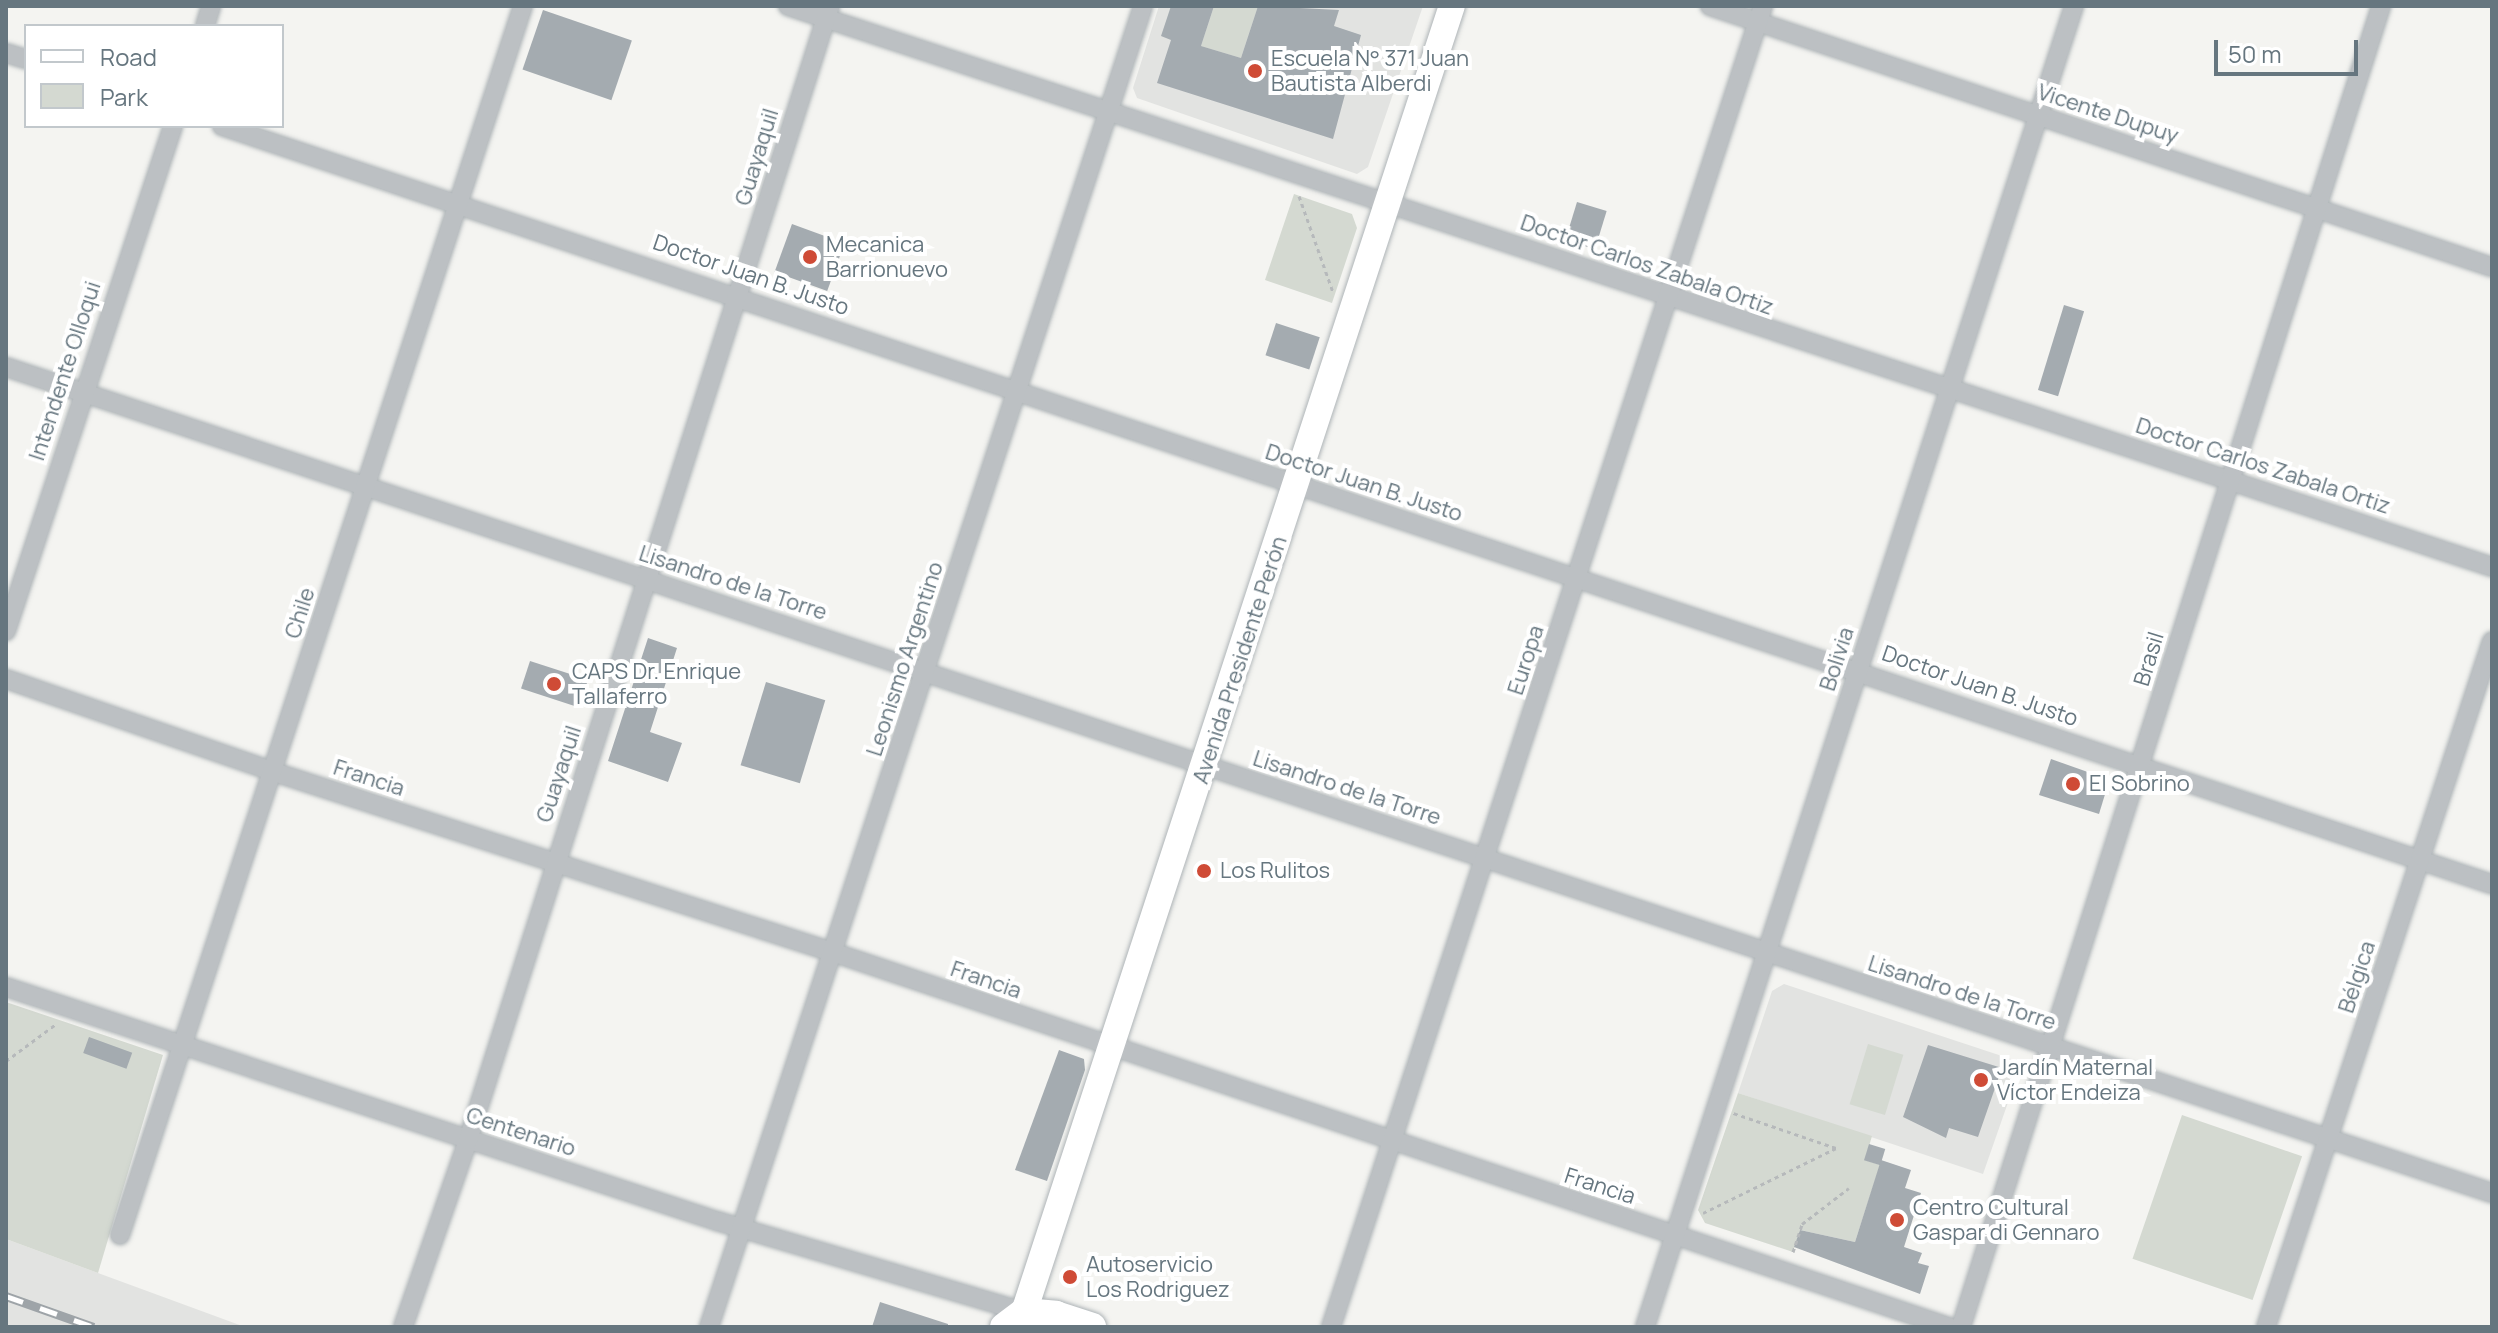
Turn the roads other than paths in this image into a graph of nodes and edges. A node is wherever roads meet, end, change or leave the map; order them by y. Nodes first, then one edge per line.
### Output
1 (523, 6) edge
2 (788, 6) edge
3 (1143, 6) edge
4 (1452, 6) edge
5 (1710, 6) edge
6 (2074, 6) edge
7 (2381, 6) edge
8 (828, 12) edge
9 (1761, 14) edge
10 (1110, 109) junction
11 (2038, 116) junction
12 (172, 128) edge
13 (228, 128) edge
14 (459, 202) junction
15 (1388, 203) junction
16 (2316, 209) junction
17 (2492, 267) edge
18 (739, 296) junction
19 (1669, 298) junction
20 (6, 367) edge
21 (1949, 392) junction
22 (82, 393) junction
23 (1017, 393) junction
24 (2230, 479) junction
25 (367, 487) junction
26 (1295, 487) junction
27 (2492, 567) edge
28 (1578, 577) junction
29 (647, 580) junction
30 (6, 631) edge
31 (2492, 641) edge
32 (1859, 670) junction
33 (926, 673) junction
34 (6, 679) edge
35 (2141, 765) junction
36 (1206, 767) junction
37 (274, 772) junction
38 (1486, 860) junction
39 (2420, 861) junction
40 (556, 865) junction
41 (2492, 884) edge
42 (832, 952) junction
43 (1767, 954) junction
44 (6, 987) edge
45 (185, 1045) junction
46 (2050, 1048) junction
47 (1111, 1049) junction
48 (2330, 1137) junction
49 (468, 1140) junction
50 (1394, 1143) junction
51 (2492, 1193) edge
52 (741, 1229) junction
53 (120, 1235) dead end
54 (1676, 1236) junction
55 (1015, 1322) edge
56 (403, 1327) edge
57 (709, 1327) edge
58 (1048, 1327) edge
59 (1092, 1327) edge
60 (1331, 1327) edge
61 (1645, 1327) edge
62 (1949, 1327) edge
63 (1961, 1327) edge
64 (2266, 1327) edge

1 - 14 street, Chile
2 - 8 street, Doctor Carlos Zabala Ortiz
3 - 10 street, Leonismo Argentino
4 - 15 main road, Avenida Presidente Perón
5 - 9 street, Vicente Dupuy
6 - 11 street, Bolivia
7 - 16 street, Brasil
8 - 10 street, Doctor Carlos Zabala Ortiz
8 - 18 street, Guayaquil
9 - 11 street, Vicente Dupuy
9 - 19 street, Europa
10 - 15 street, Doctor Carlos Zabala Ortiz
10 - 23 street, Leonismo Argentino
11 - 16 street, Vicente Dupuy
11 - 21 street, Bolivia
12 - 22 street, Intendente Olloqui
13 - 14 street, Doctor Juan B. Justo
14 - 18 street, Doctor Juan B. Justo
14 - 25 street, Chile
15 - 19 street, Doctor Carlos Zabala Ortiz
15 - 26 main road, Avenida Presidente Perón
16 - 17 street, Vicente Dupuy
16 - 24 street, Brasil
18 - 23 street, Doctor Juan B. Justo
18 - 29 street, Guayaquil
19 - 21 street, Doctor Carlos Zabala Ortiz
19 - 28 street, Europa
20 - 22 street, Lisandro de la Torre
21 - 24 street, Doctor Carlos Zabala Ortiz
21 - 32 street, Bolivia
22 - 25 street, Lisandro de la Torre
22 - 30 street, Intendente Olloqui
23 - 26 street, Doctor Juan B. Justo
23 - 33 street, Leonismo Argentino
24 - 27 street, Doctor Carlos Zabala Ortiz
24 - 35 street, Brasil
25 - 29 street, Lisandro de la Torre
25 - 37 street, Chile
26 - 28 street, Doctor Juan B. Justo
26 - 36 main road, Avenida Presidente Perón
28 - 32 street, Doctor Juan B. Justo
28 - 38 street, Europa
29 - 33 street, Lisandro de la Torre
29 - 40 street, Guayaquil
31 - 39 street, Bélgica
32 - 35 street, Doctor Juan B. Justo
32 - 43 street, Bolivia
33 - 36 street, Lisandro de la Torre
33 - 42 street, Leonismo Argentino
34 - 37 street, Francia
35 - 39 street, Doctor Juan B. Justo
35 - 46 street, Brasil
36 - 38 street, Lisandro de la Torre
36 - 47 main road, Avenida Presidente Perón
37 - 40 street, Francia
37 - 45 street, Chile
38 - 43 street, Lisandro de la Torre
38 - 50 street, Europa
39 - 41 street, Doctor Juan B. Justo
39 - 48 street, Bélgica
40 - 42 street, Francia
40 - 49 street, Guayaquil
42 - 47 street, Francia
42 - 52 street, Leonismo Argentino
43 - 46 street, Lisandro de la Torre
43 - 54 street, Bolivia
44 - 45 street, Centenario
45 - 49 street, Centenario
45 - 53 street, Chile
46 - 48 street, Lisandro de la Torre
46 - 63 street, Brasil
47 - 50 street, Francia
47 - 55 main road, Avenida Presidente Perón
48 - 51 street, Lisandro de la Torre
48 - 64 street, Bélgica
49 - 52 street, Centenario
49 - 56 street, Guayaquil
50 - 54 street, Francia
50 - 60 street, Europa
52 - 55 street, Centenario
52 - 57 street, Leonismo Argentino
54 - 61 street, Bolivia
54 - 62 street, Francia
55 - 58 main road
55 - 59 main road

